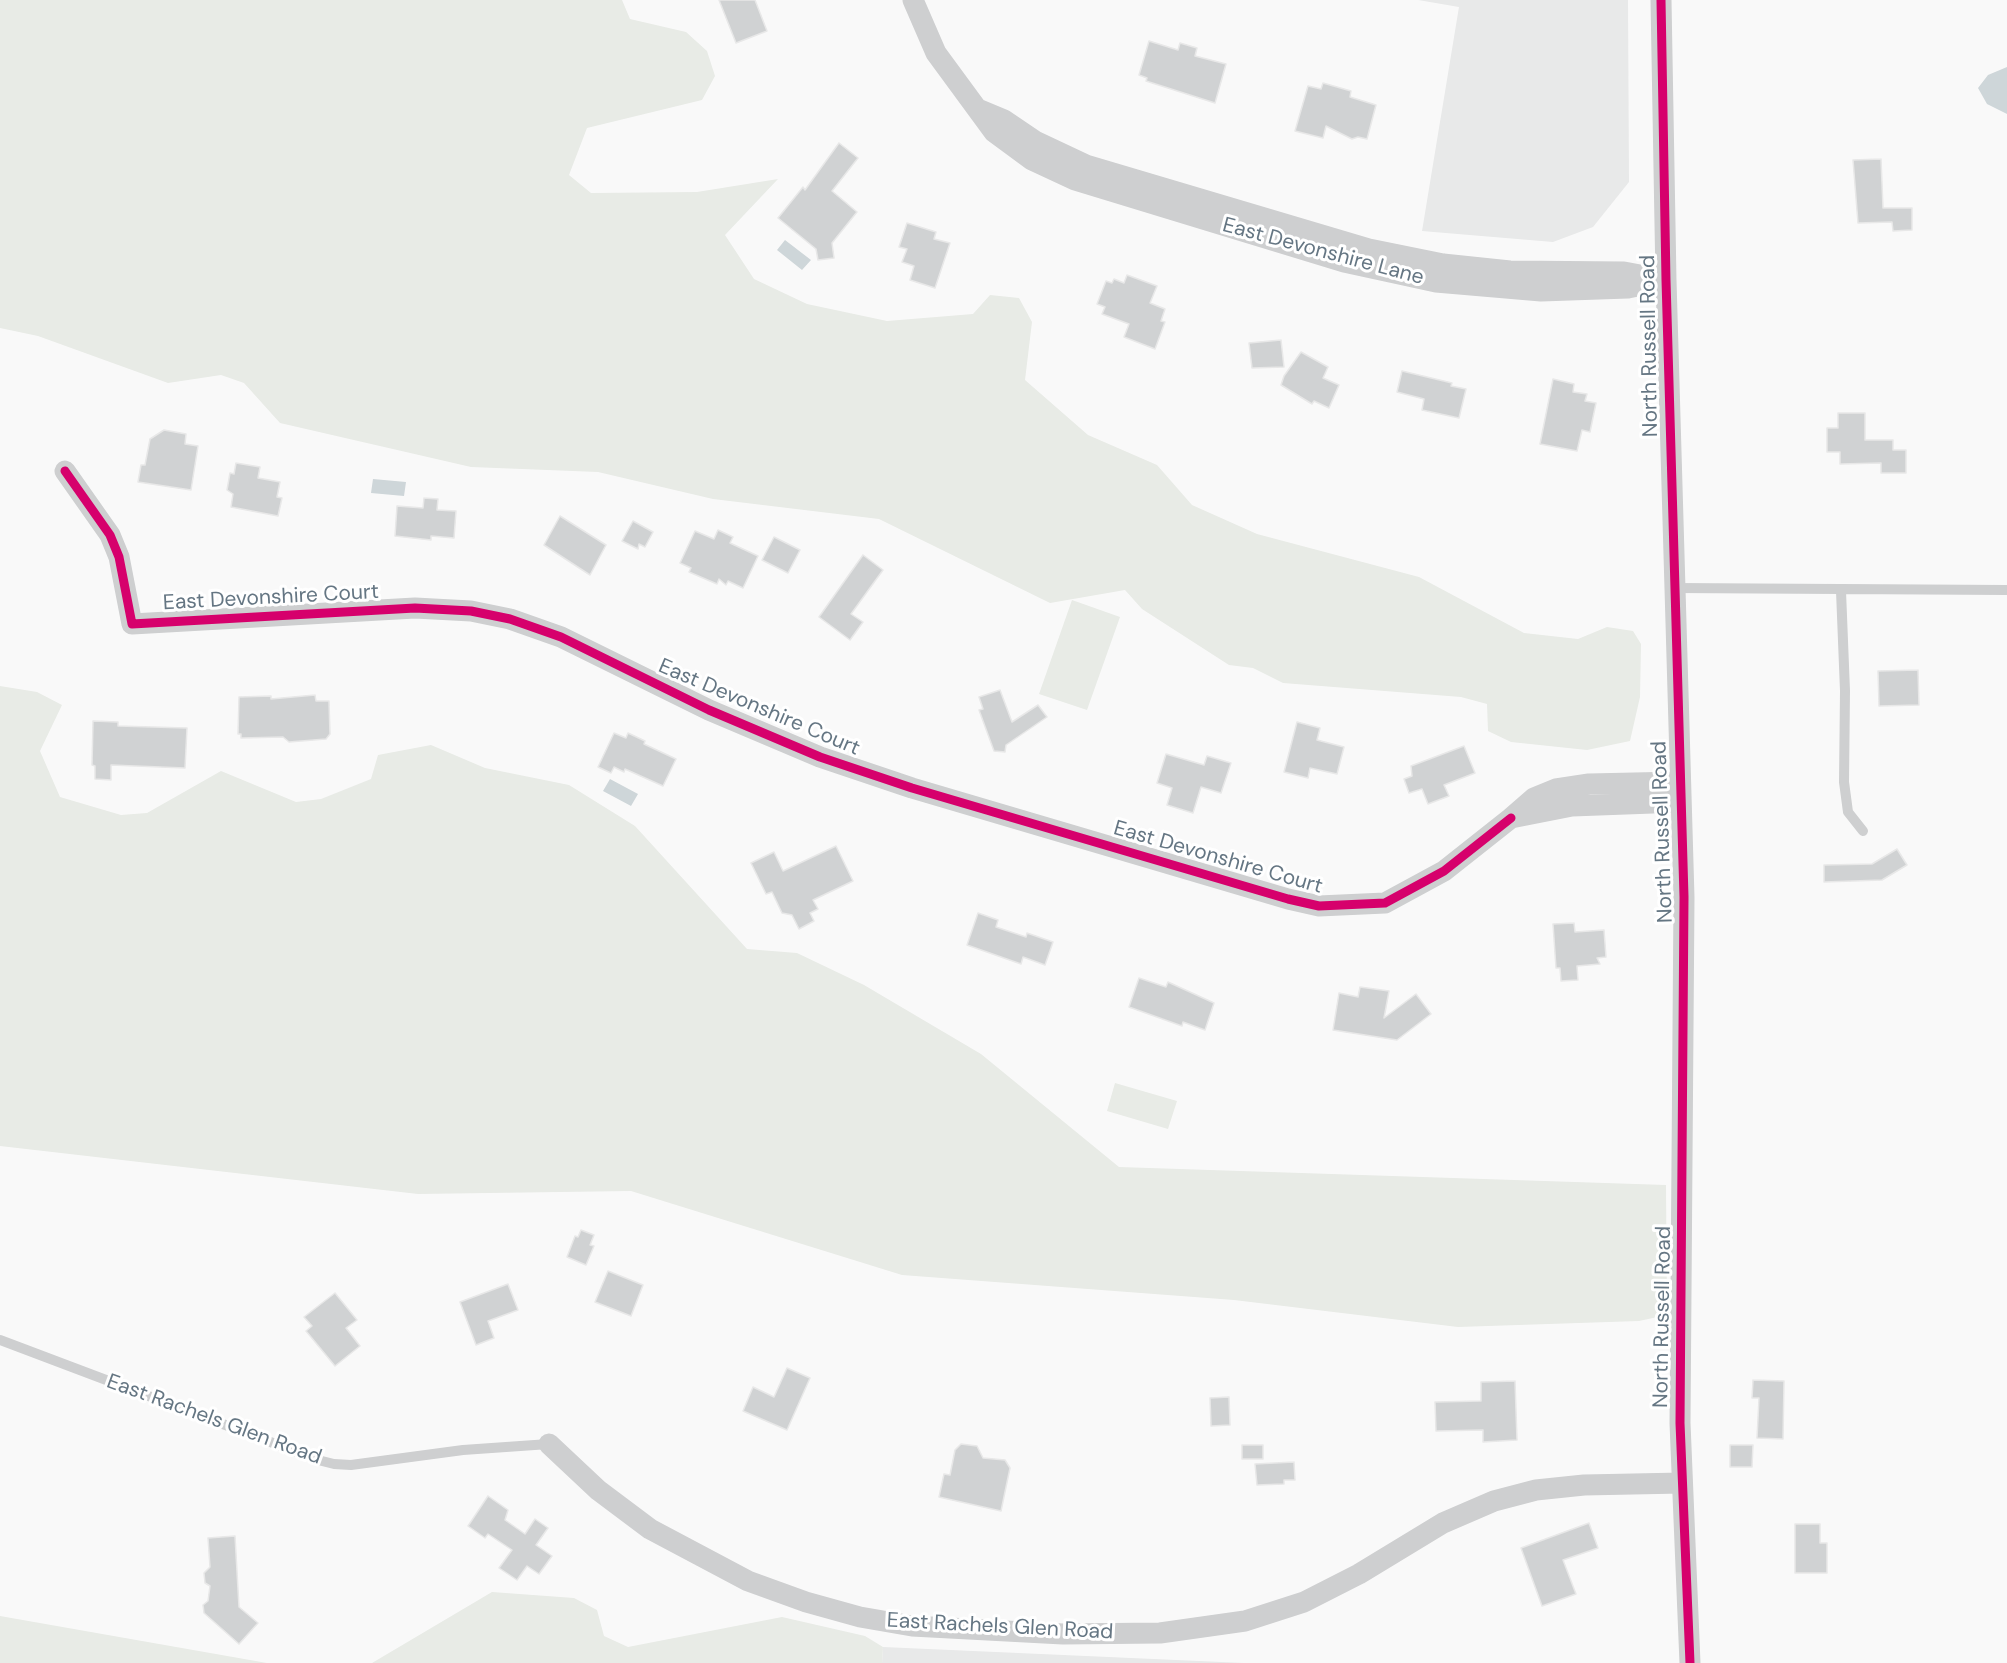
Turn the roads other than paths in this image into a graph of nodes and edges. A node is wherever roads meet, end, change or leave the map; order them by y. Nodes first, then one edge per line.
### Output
1 (913, 0) edge
2 (1661, 0) edge
3 (1666, 280) junction
4 (65, 471) dead end
5 (1674, 588) junction
6 (2007, 590) edge
7 (1841, 591) junction
8 (1679, 792) junction
9 (1863, 831) dead end
10 (0, 1340) edge
11 (549, 1444) joint
12 (1682, 1483) junction
13 (1690, 1663) edge

1 - 3 street, East Devonshire Lane
2 - 3 street, North Russell Road
3 - 5 street, North Russell Road
4 - 8 street, East Devonshire Court
5 - 7 lane
5 - 8 street, North Russell Road
6 - 7 lane
7 - 9 lane
8 - 12 street, North Russell Road
10 - 11 lane, East Rachels Glen Road
11 - 12 street, East Rachels Glen Road
12 - 13 street, North Russell Road

